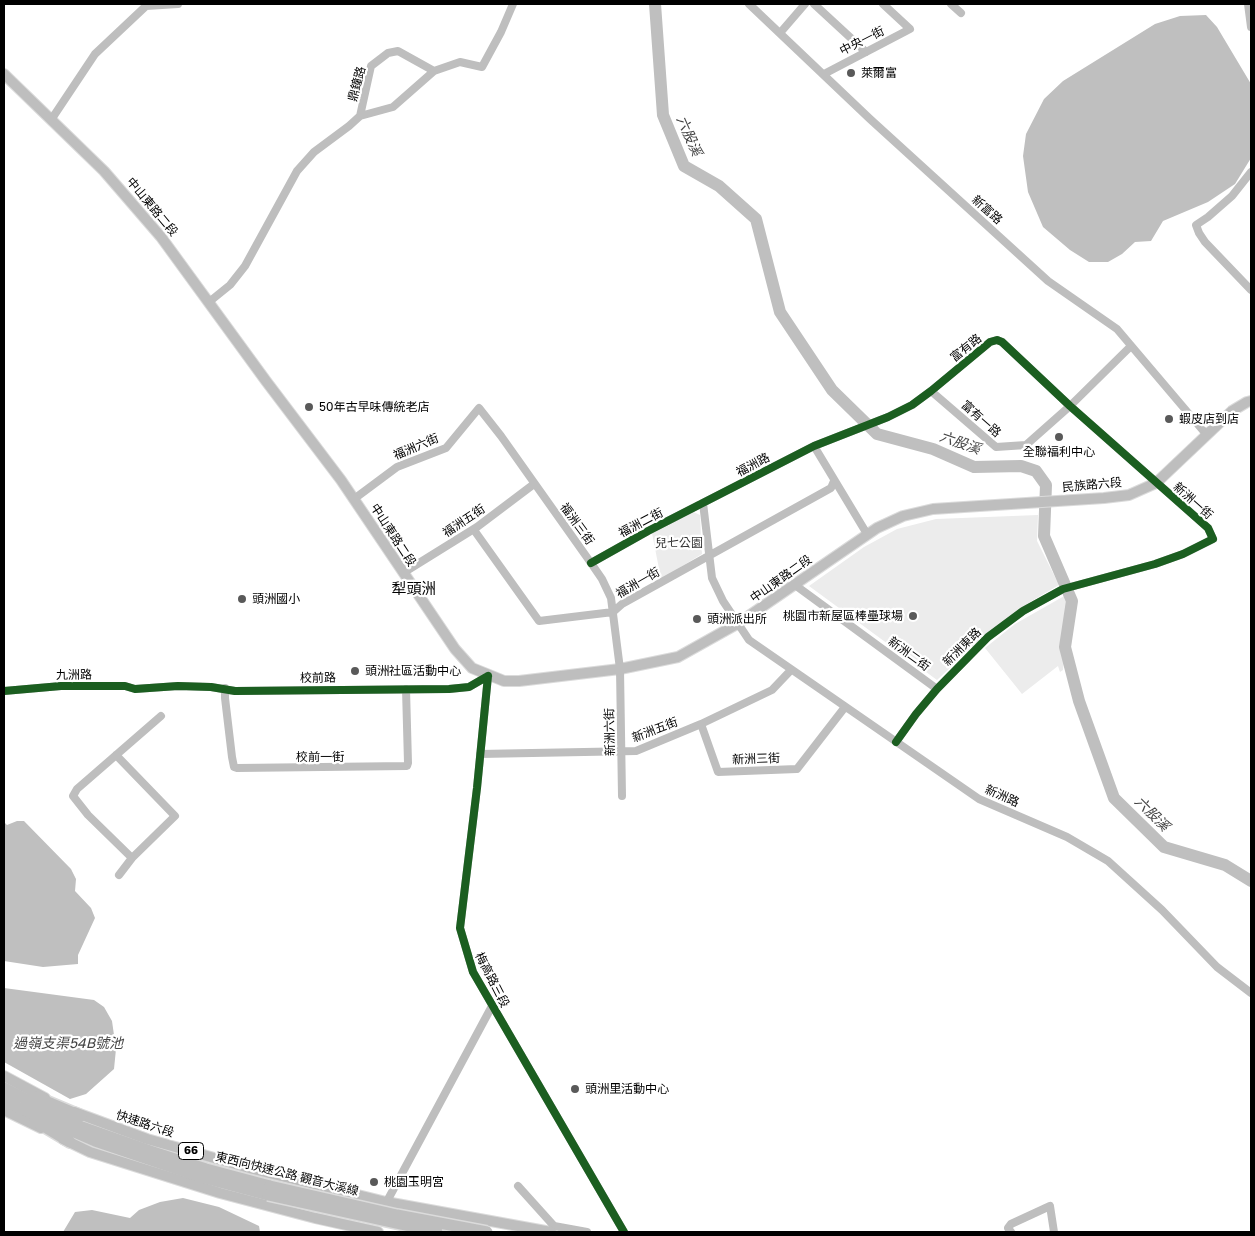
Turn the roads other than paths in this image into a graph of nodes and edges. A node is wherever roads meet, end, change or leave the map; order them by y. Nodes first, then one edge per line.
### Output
1 (178, 4) edge
2 (513, 4) edge
3 (749, 4) edge
4 (805, 4) edge
5 (814, 4) edge
6 (883, 4) edge
7 (952, 4) edge
8 (1248, 4) edge
9 (961, 13) dead end
10 (1251, 27) edge
11 (780, 33) junction
12 (866, 52) junction
13 (434, 71) junction
14 (4, 74) edge
15 (824, 74) junction
16 (360, 116) junction
17 (51, 120) junction
18 (1251, 172) edge
19 (1251, 290) edge
20 (209, 302) junction
21 (1131, 346) junction
22 (932, 391) junction
23 (1251, 401) edge
24 (1070, 406) junction
25 (479, 408) joint
26 (1206, 434) junction
27 (814, 446) junction
28 (834, 481) junction
29 (1156, 482) junction
30 (534, 484) junction
31 (354, 499) junction
32 (703, 503) junction
33 (933, 509) joint
34 (474, 530) junction
35 (867, 534) junction
36 (1213, 539) joint
37 (709, 556) junction
38 (591, 563) junction
39 (403, 573) junction
40 (795, 585) junction
41 (613, 612) junction
42 (738, 624) junction
43 (620, 668) junction
44 (791, 670) junction
45 (488, 676) junction
46 (145, 688) joint
47 (225, 688) junction
48 (406, 688) junction
49 (937, 689) junction
50 (4, 691) edge
51 (845, 707) junction
52 (161, 716) dead end
53 (700, 724) junction
54 (896, 742) junction
55 (621, 751) junction
56 (480, 754) junction
57 (116, 755) junction
58 (622, 796) dead end
59 (132, 858) junction
60 (118, 875) dead end
61 (1251, 993) edge
62 (492, 1006) junction
63 (4, 1076) edge
64 (4, 1084) edge
65 (4, 1088) edge
66 (4, 1101) edge
67 (4, 1110) edge
68 (81, 1116) junction
69 (70, 1142) junction
70 (518, 1186) dead end
71 (386, 1202) junction
72 (373, 1232) edge
73 (437, 1232) edge
74 (487, 1232) edge
75 (551, 1232) edge
76 (587, 1232) edge
77 (624, 1232) edge
78 (1011, 1232) edge
79 (1054, 1232) edge

1 - 17 street
2 - 13 street
3 - 11 street, 新富路
4 - 11 street
5 - 12 street
6 - 12 street, 中央一街
7 - 9 street
8 - 10 street
11 - 15 street, 新富路
12 - 15 street, 中央一街
13 - 16 street
13 - 16 street, 鼎鐘路
14 - 17 main road, 中山東路二段
15 - 21 street, 新富路
16 - 20 street, 鼎鐘路
17 - 20 main road, 中山東路二段
18 - 19 street
20 - 31 main road, 中山東路二段
21 - 24 street, 富有一路
21 - 26 street, 新富路
22 - 24 street, 富有一路
22 - 24 street, 富有路
22 - 27 street, 富有路
23 - 26 main road, 民族路六段
24 - 29 street, 富有路
25 - 30 street, 福洲三街
25 - 31 street, 福洲六街
26 - 29 main road, 民族路六段
27 - 28 street
27 - 32 street, 福洲路
28 - 35 street
28 - 37 street, 福洲一街
29 - 33 main road, 民族路六段
29 - 36 street, 新洲一街
30 - 34 street, 福洲五街
30 - 38 street, 福洲三街
31 - 39 main road, 中山東路二段
32 - 37 street
32 - 38 street, 福洲二街
33 - 35 main road, 中山東路二段
34 - 39 street, 福洲五街
34 - 41 street, 福洲一街
35 - 40 main road, 中山東路二段
36 - 49 street, 新洲東路
37 - 41 street, 福洲一街
37 - 42 street
38 - 41 street, 福洲三街
39 - 45 main road, 中山東路二段
40 - 42 main road, 中山東路二段
40 - 49 street, 新洲二街
41 - 43 street, 福洲三街
42 - 43 main road, 中山東路二段
42 - 44 street, 新洲路
43 - 45 main road, 中山東路二段
43 - 55 street, 新洲六街
44 - 51 street, 新洲路
44 - 53 street, 新洲五街
45 - 48 street, 校前路
45 - 56 street, 梅高路三段
46 - 47 street, 校前路
46 - 50 street, 九洲路
47 - 48 street, 校前路
47 - 48 street, 校前一街
49 - 54 street, 新洲東路
51 - 53 street, 新洲三街
51 - 54 street, 新洲路
52 - 57 street
53 - 55 street, 新洲五街
54 - 61 street, 新洲路
55 - 56 street, 新洲五街
55 - 58 street, 新洲六街
56 - 62 street, 梅高路三段
57 - 59 street
57 - 59 street
59 - 60 street
62 - 71 street
62 - 77 street, 梅高路三段
63 - 68 main road, 快速路六段 / 66
64 - 68 highway
65 - 74 highway, 東西向快速公路 觀音大溪線 / 66, bridge
66 - 69 highway
66 - 73 highway, 東西向快速公路 觀音大溪線 / 66, bridge
67 - 69 main road
68 - 71 main road, 快速路六段 / 66
69 - 72 main road
70 - 76 street
71 - 72 street
71 - 75 main road, 快速路六段 / 66
78 - 79 street

